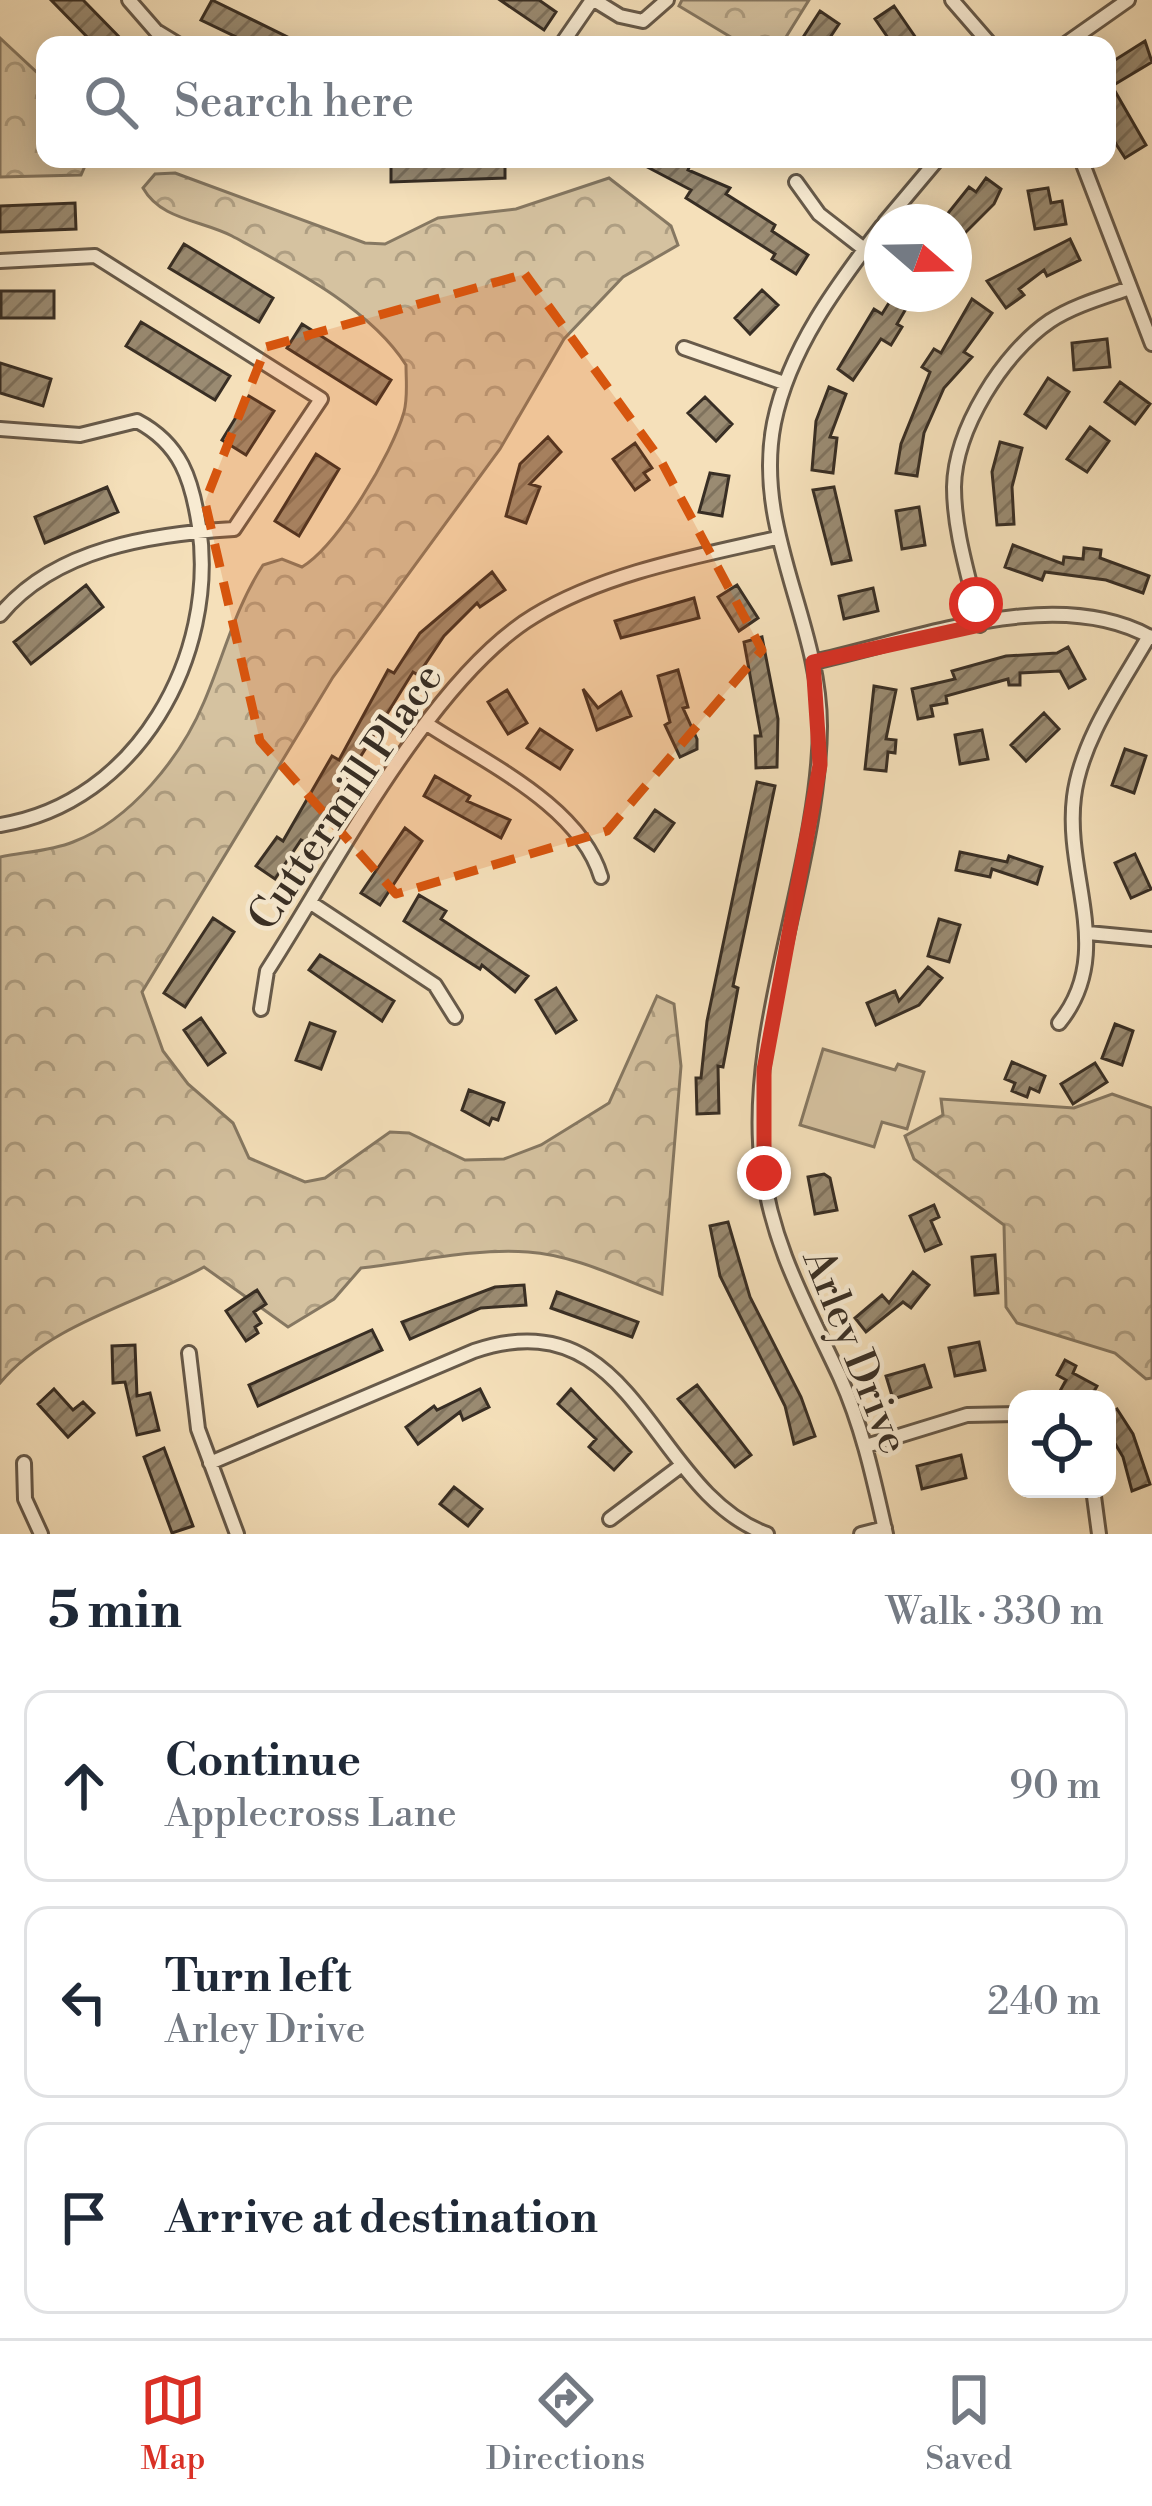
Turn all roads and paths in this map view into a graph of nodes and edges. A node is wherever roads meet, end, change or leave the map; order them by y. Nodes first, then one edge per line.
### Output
1 (129, 0) edge
2 (593, 0) edge
3 (667, 0) edge
4 (952, 0) edge
5 (1128, 0) edge
6 (164, 36) edge
7 (567, 36) edge
8 (983, 36) edge
9 (1077, 36) edge
10 (931, 168) edge
11 (1084, 168) edge
12 (796, 182) dead end
13 (901, 204) edge
14 (864, 250) joint
15 (0, 262) edge
16 (1127, 289) junction
17 (1152, 344) edge
18 (684, 348) dead end
19 (784, 383) junction
20 (0, 430) edge
21 (200, 531) junction
22 (777, 538) junction
23 (0, 615) edge
24 (980, 625) junction
25 (1151, 637) edge
26 (813, 662) junction
27 (427, 724) junction
28 (0, 825) edge
29 (601, 878) dead end
30 (311, 903) junction
31 (1088, 932) junction
32 (1152, 939) edge
33 (261, 1009) dead end
34 (455, 1017) dead end
35 (1059, 1024) dead end
36 (189, 1352) dead end
37 (1008, 1414) edge
38 (866, 1446) junction
39 (24, 1463) dead end
40 (210, 1463) junction
41 (682, 1465) junction
42 (1094, 1498) edge
43 (610, 1519) dead end
44 (886, 1531) edge
45 (41, 1534) edge
46 (237, 1534) edge
47 (767, 1534) edge
48 (861, 1534) edge
49 (1099, 1534) edge

1 - 6 street
2 - 3 street
2 - 7 street
4 - 8 street
5 - 9 street
10 - 13 street, Arley Drive
11 - 16 street
12 - 14 street
14 - 19 street, Arley Drive
15 - 21 street
16 - 17 street
16 - 24 street
18 - 19 street
19 - 22 street, Arley Drive
20 - 21 street
21 - 23 street
21 - 28 street
22 - 26 street, Arley Drive
22 - 27 street, Cuttermill Place
24 - 25 street
24 - 26 street
25 - 31 street
26 - 38 street, Arley Drive
27 - 29 street
27 - 30 street, Cuttermill Place
30 - 33 street, Cuttermill Place
30 - 34 street
31 - 32 street
31 - 35 street
36 - 40 street
37 - 38 street
38 - 44 street, Arley Drive
39 - 45 street
40 - 41 street
40 - 46 street
41 - 43 street
41 - 47 street
42 - 49 street
44 - 48 street

